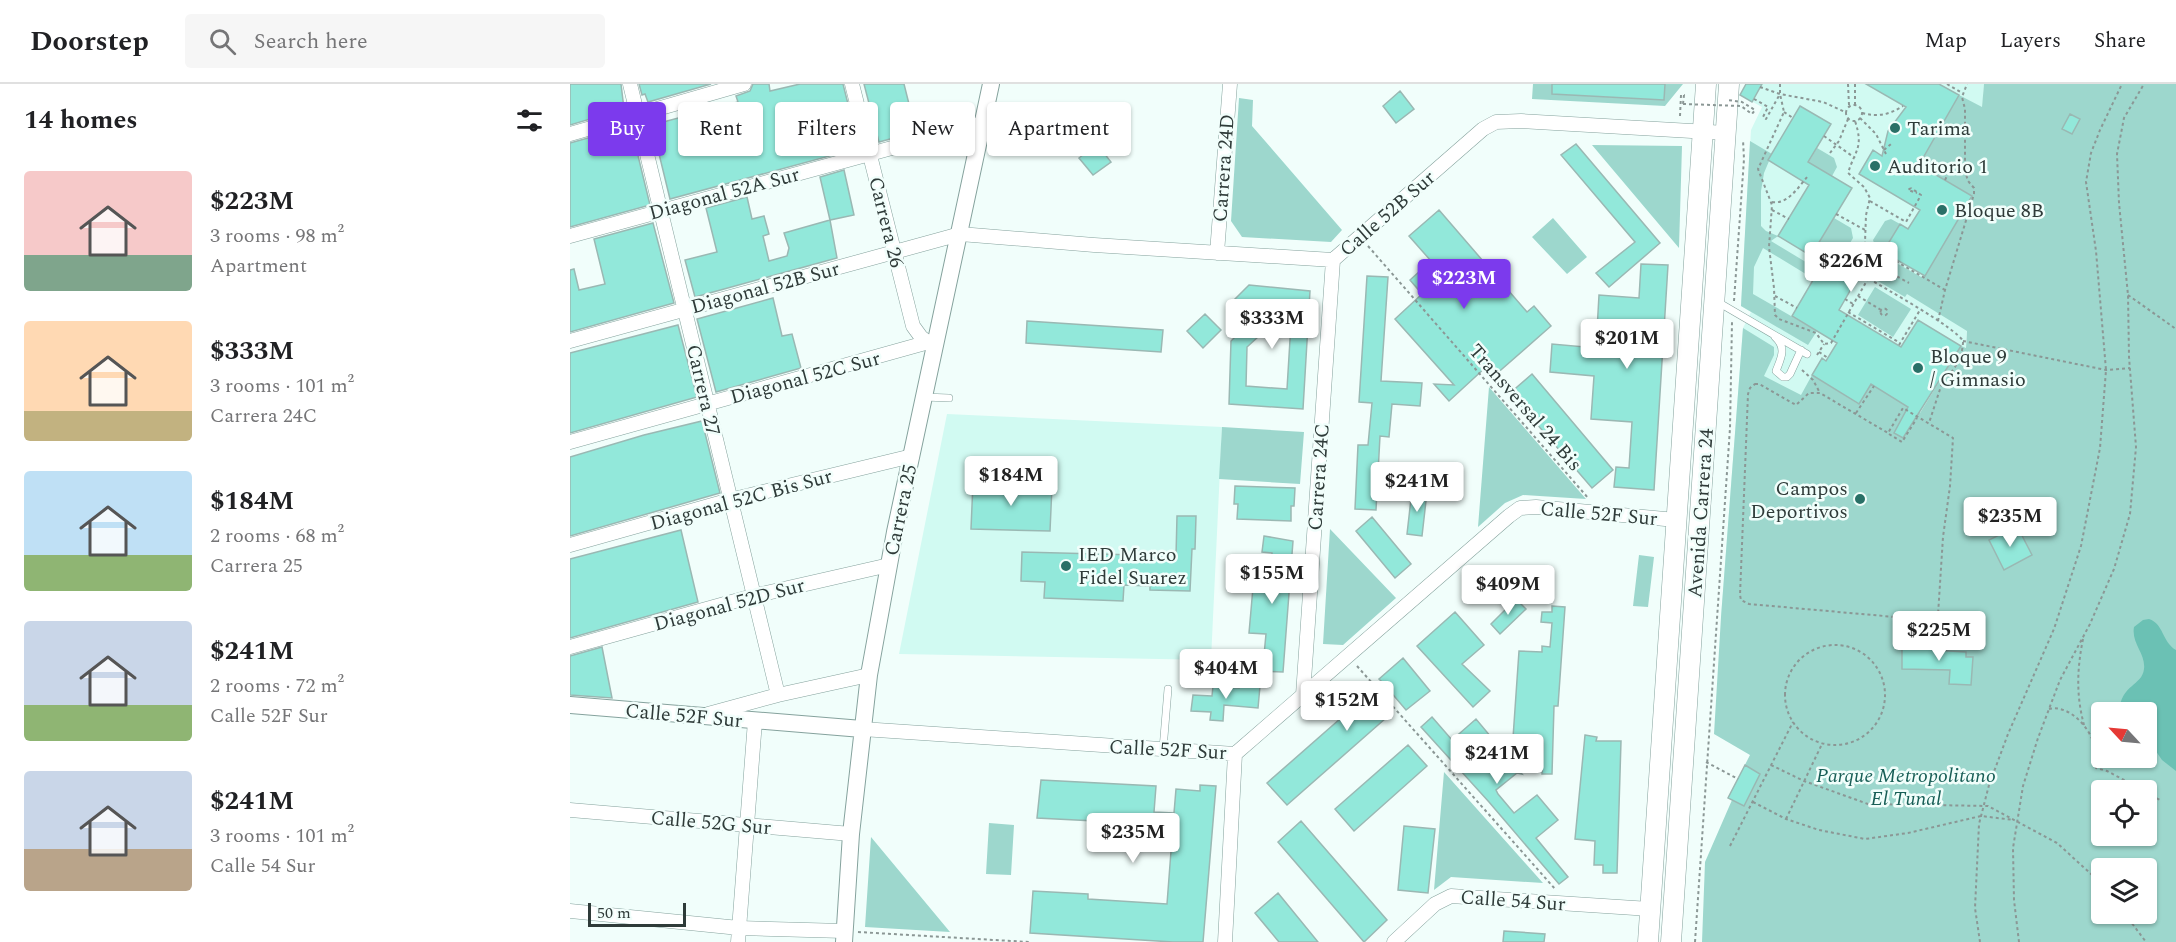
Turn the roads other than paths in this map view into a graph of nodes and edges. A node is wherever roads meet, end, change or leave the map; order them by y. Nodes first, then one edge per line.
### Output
1 (630, 84) edge
2 (744, 84) edge
3 (852, 84) edge
4 (991, 84) edge
5 (1230, 84) edge
6 (1706, 84) edge
7 (635, 102) edge
8 (856, 102) edge
9 (666, 105) edge
10 (1731, 106) edge
11 (983, 123) junction
12 (588, 128) edge
13 (1702, 132) junction
14 (570, 134) edge
15 (878, 151) edge
16 (648, 156) edge
17 (858, 156) edge
18 (870, 156) edge
19 (661, 210) junction
20 (960, 234) junction
21 (570, 236) edge
22 (895, 252) junction
23 (1217, 253) junction
24 (1333, 260) junction
25 (1715, 300) junction
26 (685, 309) junction
27 (913, 326) junction
28 (1772, 333) junction
29 (570, 341) edge
30 (933, 342) junction
31 (908, 348) junction
32 (924, 397) junction
33 (949, 398) dead end
34 (707, 404) junction
35 (570, 442) edge
36 (912, 456) junction
37 (730, 500) junction
38 (1676, 520) junction
39 (570, 545) edge
40 (889, 565) junction
41 (753, 596) junction
42 (570, 647) edge
43 (869, 675) junction
44 (1168, 689) dead end
45 (778, 695) junction
46 (1303, 695) junction
47 (570, 705) edge
48 (699, 716) junction
49 (756, 721) junction
50 (862, 729) junction
51 (1163, 749) junction
52 (1235, 754) junction
53 (570, 810) edge
54 (747, 825) junction
55 (851, 834) junction
56 (1650, 909) junction
57 (570, 911) edge
58 (739, 928) junction
59 (848, 935) edge
60 (738, 942) edge
61 (1225, 942) edge
62 (1394, 942) edge
63 (1648, 942) edge
64 (1671, 942) edge

1 - 7 street, Carrera 27
2 - 9 street
3 - 8 street, Carrera 26
4 - 11 street, Carrera 25
5 - 23 street, Carrera 24D
6 - 13 main road, Avenida Carrera 24
10 - 13 street, Calle 52B Sur
10 - 25 main road, Avenida Carrera 24
11 - 15 street, Diagonal 52A Sur
11 - 20 street, Carrera 25
12 - 14 street
13 - 24 street, Calle 52B Sur
13 - 38 main road, Avenida Carrera 24
16 - 19 street, Carrera 27
17 - 19 street, Diagonal 52A Sur
18 - 22 street, Carrera 26
19 - 21 street, Diagonal 52A Sur
19 - 26 street, Carrera 27
20 - 22 street, Diagonal 52B Sur
20 - 23 street, Calle 52B Sur
20 - 30 street, Carrera 25
22 - 26 street, Diagonal 52B Sur
22 - 27 street, Carrera 26
23 - 24 street, Calle 52B Sur
24 - 46 street, Carrera 24C
25 - 28 lane
25 - 64 main road, Avenida Carrera 24
26 - 29 street, Diagonal 52B Sur
26 - 34 street, Carrera 27
27 - 30 street, Carrera 26
27 - 31 street, Carrera 26
28 - 28 lane
30 - 31 street, Diagonal 52C Sur
30 - 32 street, Carrera 25
31 - 34 street, Diagonal 52C Sur
32 - 33 lane
32 - 36 street, Carrera 25
34 - 35 street, Diagonal 52C Sur
34 - 37 street, Carrera 27
36 - 37 street, Diagonal 52C Bis Sur
36 - 40 street, Carrera 25
37 - 39 street, Diagonal 52C Bis Sur
37 - 41 street, Carrera 27
38 - 46 street, Calle 52F Sur
38 - 56 main road, Avenida Carrera 24
40 - 41 street, Diagonal 52D Sur
40 - 43 street, Carrera 25
41 - 42 street, Diagonal 52D Sur
41 - 45 street, Carrera 27
43 - 45 street
43 - 50 street, Carrera 25
44 - 51 lane
45 - 48 street
46 - 52 street, Calle 52F Sur
47 - 48 street, Calle 52F Sur
48 - 49 street, Calle 52F Sur
49 - 50 street, Calle 52F Sur
49 - 54 street
50 - 51 street, Calle 52F Sur
50 - 55 street, Carrera 25
51 - 52 street, Calle 52F Sur
52 - 61 street
53 - 54 street, Calle 52G Sur
54 - 55 street, Calle 52G Sur
54 - 58 street
55 - 59 street, Carrera 25
56 - 62 street, Calle 54 Sur
56 - 63 main road, Avenida Carrera 24
57 - 58 street
58 - 59 street
58 - 60 street

